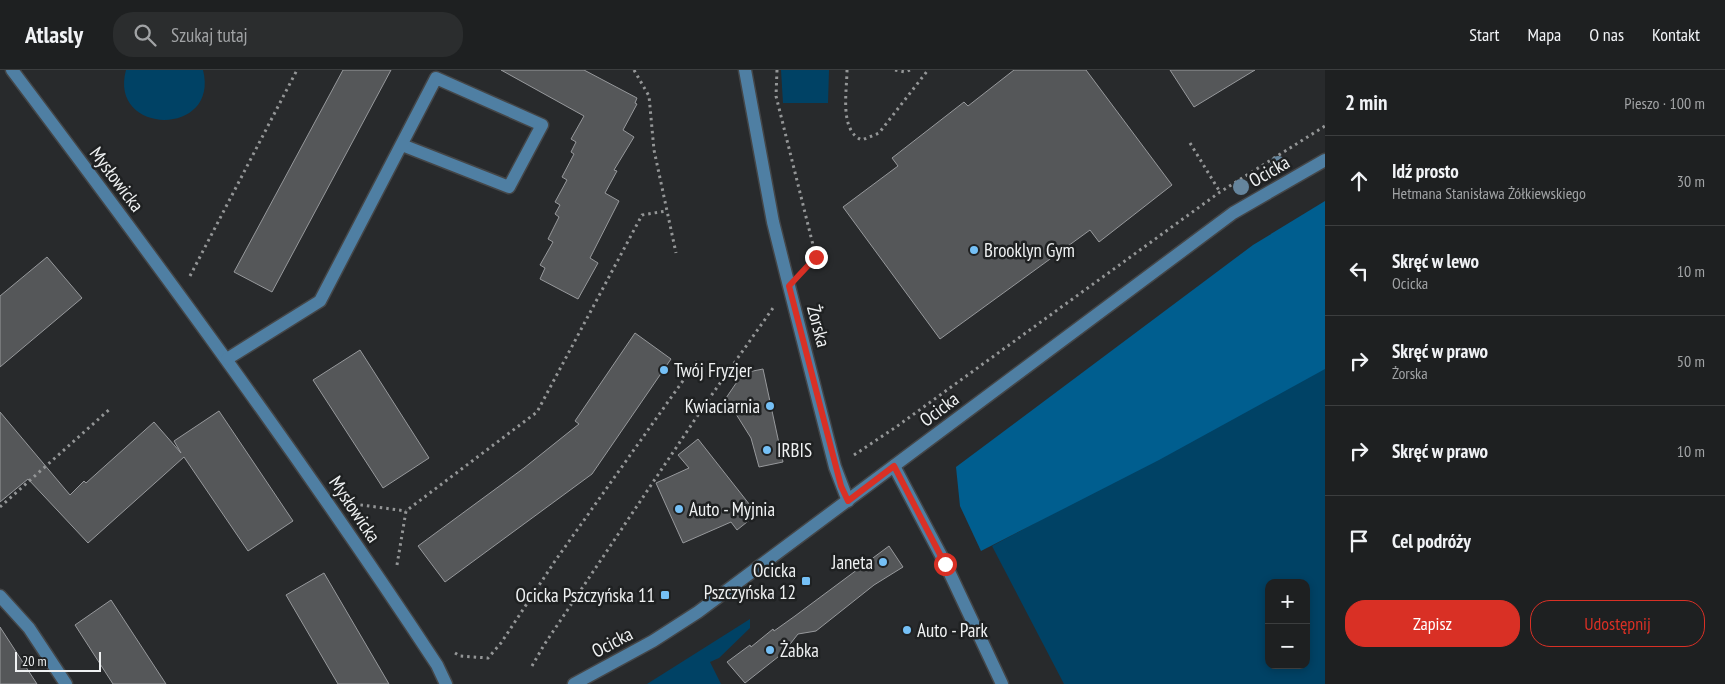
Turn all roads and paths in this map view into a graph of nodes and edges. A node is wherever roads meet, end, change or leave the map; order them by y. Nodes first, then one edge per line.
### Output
1 (12, 70) edge
2 (296, 70) edge
3 (634, 70) edge
4 (745, 70) edge
5 (777, 70) edge
6 (848, 70) edge
7 (895, 70) edge
8 (910, 70) edge
9 (928, 70) edge
10 (1325, 126) edge
11 (1190, 143) dead end
12 (402, 145) junction
13 (1325, 160) edge
14 (1220, 192) junction
15 (666, 210) junction
16 (676, 253) dead end
17 (789, 286) junction
18 (176, 287) junction
19 (227, 359) junction
20 (697, 360) dead end
21 (111, 408) dead end
22 (894, 466) junction
23 (835, 467) junction
24 (848, 501) junction
25 (0, 507) edge
26 (395, 574) dead end
27 (0, 596) edge
28 (453, 651) dead end
29 (532, 666) dead end
30 (66, 684) edge
31 (446, 684) edge
32 (574, 684) edge
33 (1002, 684) edge

1 - 18 street, Mysłowicka
2 - 18 path
3 - 15 path
4 - 17 street, Żorska
5 - 17 path
6 - 9 path
7 - 8 path
10 - 14 path
11 - 14 path
12 - 12 street
12 - 19 street
13 - 22 street, Ocicka
14 - 23 path
15 - 16 path
15 - 26 path
17 - 23 street, Żorska
17 - 29 path
18 - 19 street, Mysłowicka
19 - 31 street, Mysłowicka
20 - 28 path
21 - 25 path
22 - 24 street, Ocicka
22 - 33 street
23 - 24 street, Żorska
24 - 32 street, Ocicka
27 - 30 street

